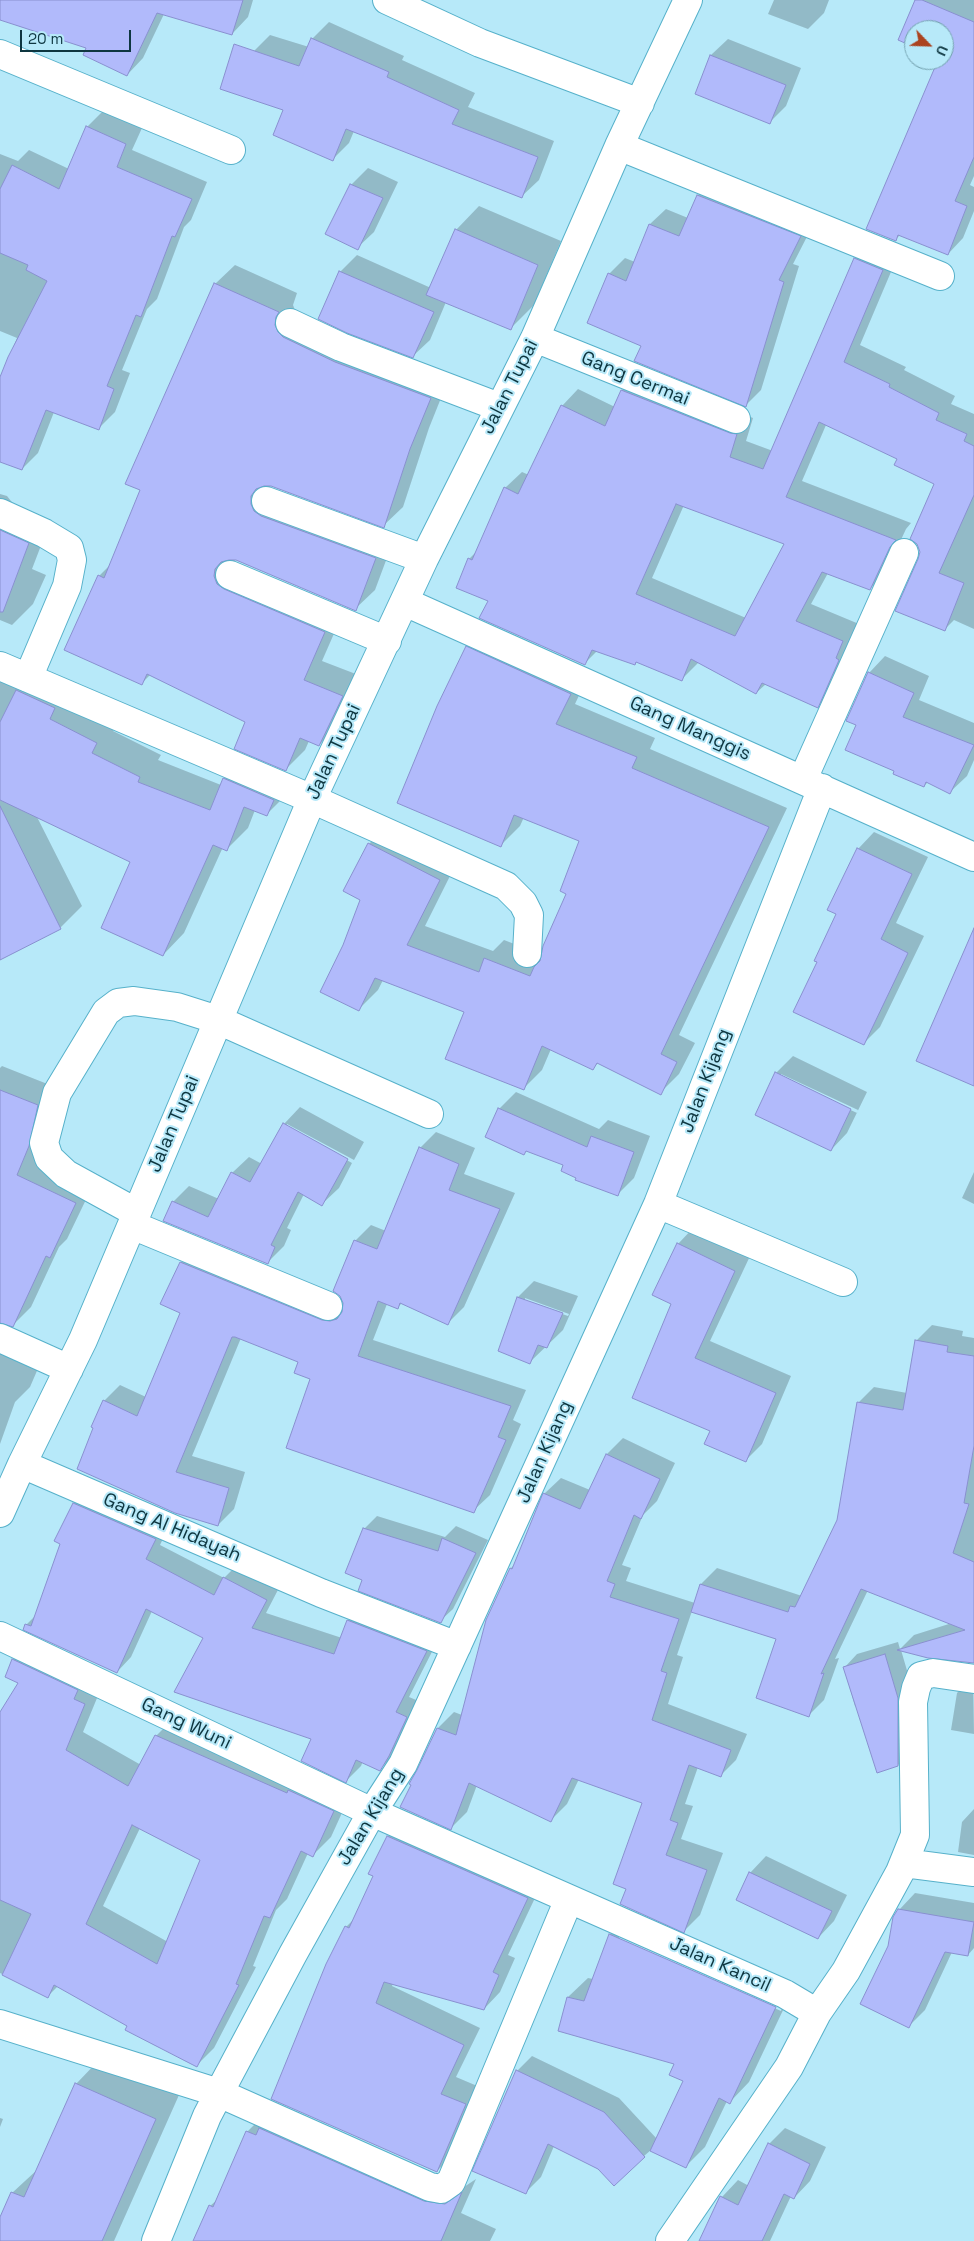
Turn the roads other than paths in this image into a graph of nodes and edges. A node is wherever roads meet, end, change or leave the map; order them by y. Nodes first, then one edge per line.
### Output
1 (387, 0) edge
2 (688, 0) edge
3 (0, 54) edge
4 (640, 103) junction
5 (618, 146) junction
6 (231, 150) dead end
7 (940, 276) dead end
8 (290, 323) dead end
9 (535, 338) junction
10 (499, 407) junction
11 (736, 419) dead end
12 (266, 501) dead end
13 (0, 514) edge
14 (904, 553) dead end
15 (424, 559) junction
16 (230, 574) dead end
17 (405, 602) junction
18 (387, 641) junction
19 (0, 666) edge
20 (28, 678) junction
21 (812, 784) junction
22 (312, 799) junction
23 (974, 857) edge
24 (527, 953) dead end
25 (218, 1020) junction
26 (429, 1114) dead end
27 (658, 1204) junction
28 (134, 1219) junction
29 (843, 1282) dead end
30 (328, 1306) dead end
31 (0, 1338) edge
32 (69, 1369) junction
33 (22, 1464) junction
34 (0, 1513) edge
35 (0, 1636) edge
36 (457, 1646) junction
37 (974, 1679) edge
38 (372, 1812) junction
39 (904, 1862) junction
40 (974, 1872) edge
41 (569, 1899) junction
42 (817, 2013) junction
43 (0, 2024) edge
44 (219, 2093) junction
45 (156, 2241) edge
46 (670, 2241) edge

1 - 4 street
2 - 4 street, Jalan Tupai
3 - 6 street
4 - 5 street, Jalan Tupai
5 - 7 street
5 - 9 street, Jalan Tupai
8 - 10 street
9 - 10 street, Jalan Tupai
9 - 11 street, Gang Cermai
10 - 15 street, Jalan Tupai
12 - 15 street
13 - 20 street
14 - 21 street, Jalan Kijang
15 - 17 street, Jalan Tupai
16 - 18 street
17 - 18 street, Jalan Tupai
17 - 21 street, Gang Manggis
18 - 22 street, Jalan Tupai
19 - 20 street
20 - 22 street
21 - 23 street, Gang Manggis
21 - 27 street, Jalan Kijang
22 - 24 street
22 - 25 street, Jalan Tupai
25 - 26 street
25 - 28 street, Jalan Tupai
25 - 28 street
27 - 29 street
27 - 36 street, Jalan Kijang
28 - 30 street
28 - 32 street, Jalan Tupai
31 - 32 street
32 - 33 street, Jalan Tupai
33 - 34 street, Jalan Tupai
33 - 36 street, Gang Al Hidayah
35 - 38 street, Gang Wuni
36 - 38 street, Jalan Kijang
37 - 39 street
38 - 41 street, Jalan Kancil
38 - 44 street, Jalan Kijang
39 - 40 street
39 - 42 street
41 - 42 street, Jalan Kancil
41 - 44 street
42 - 46 street
43 - 44 street
44 - 45 street, Jalan Kijang

